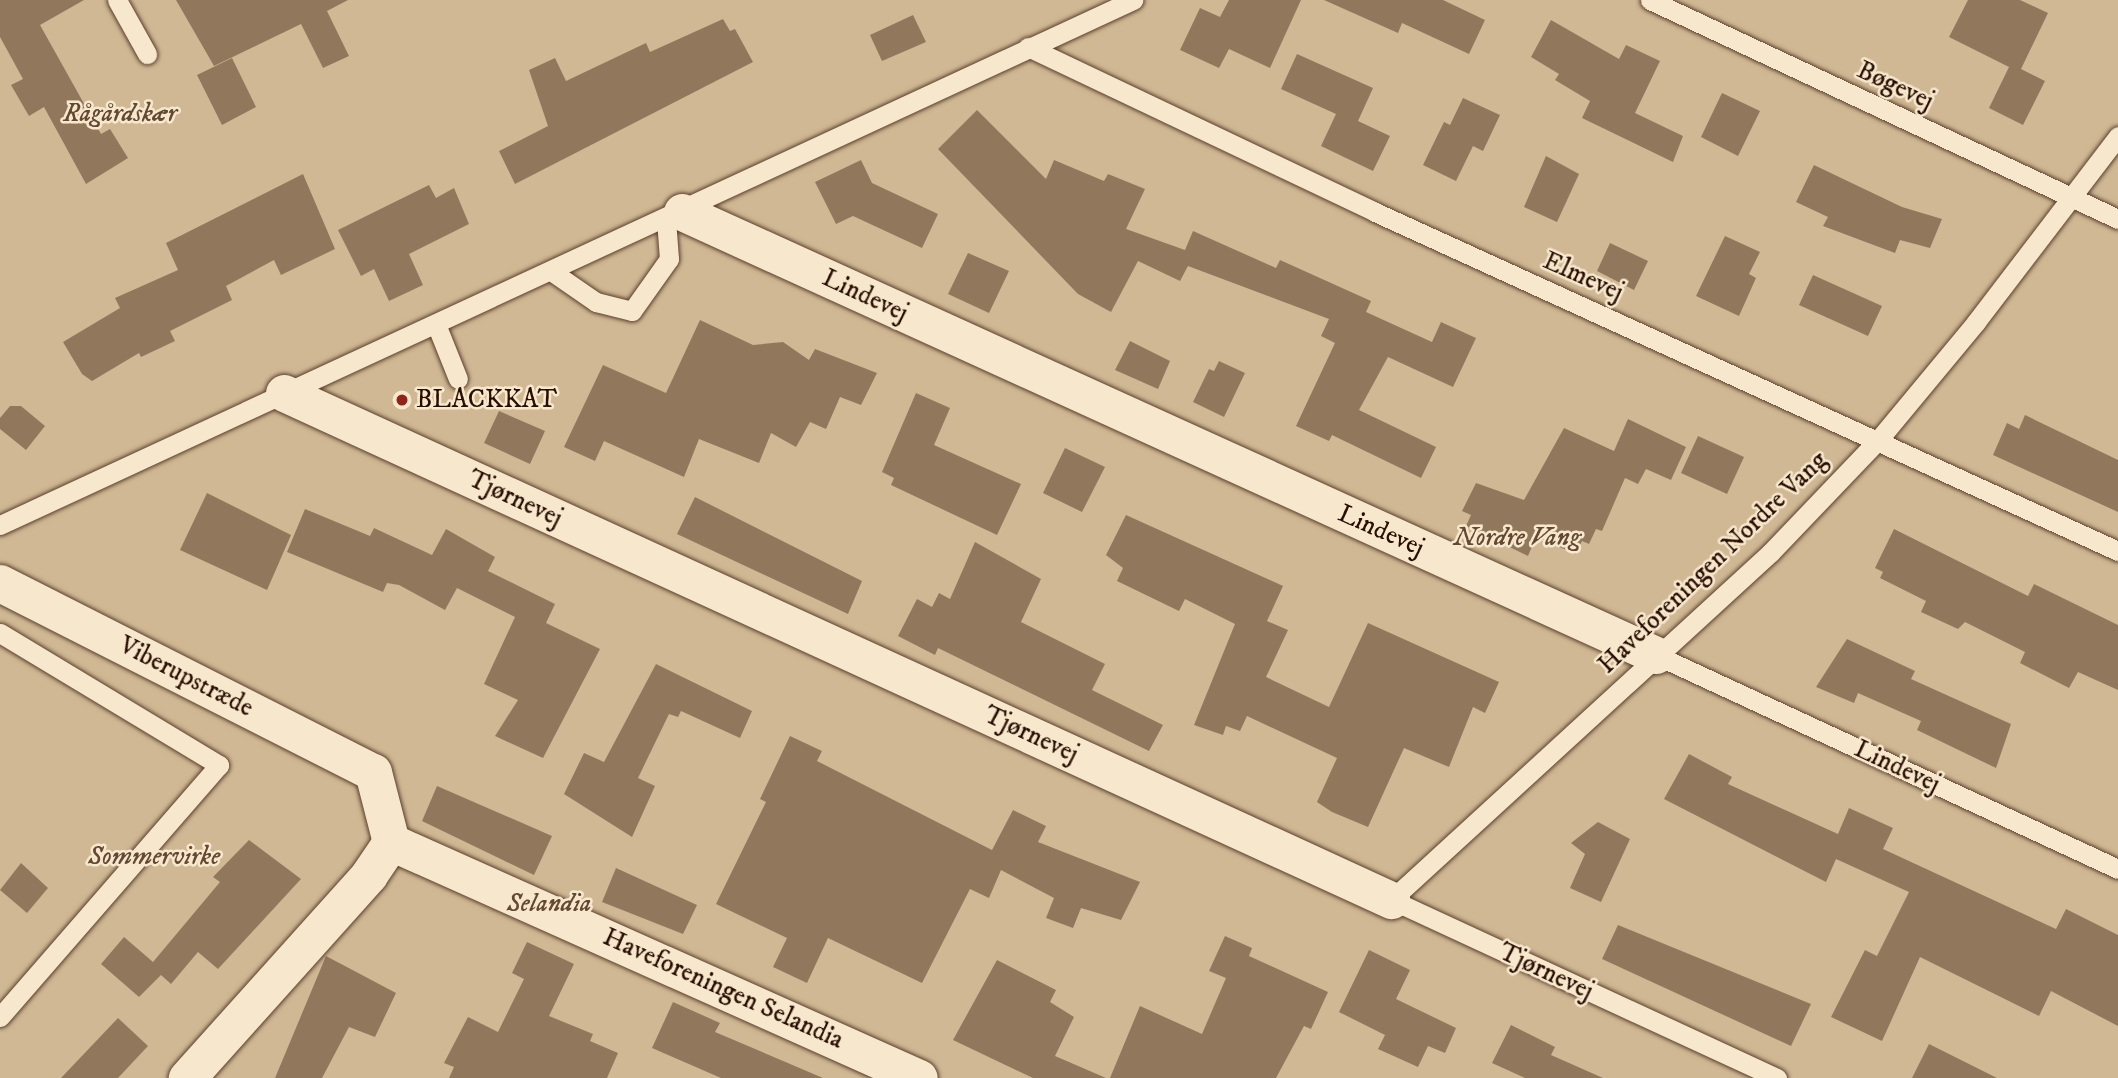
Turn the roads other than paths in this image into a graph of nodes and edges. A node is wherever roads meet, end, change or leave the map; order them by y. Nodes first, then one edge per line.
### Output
1 (117, 0) edge
2 (1133, 0) edge
3 (1650, 0) edge
4 (1028, 47) junction
5 (147, 54) dead end
6 (2118, 136) edge
7 (2075, 198) junction
8 (674, 215) junction
9 (2118, 219) edge
10 (551, 271) junction
11 (436, 324) junction
12 (458, 379) dead end
13 (284, 393) junction
14 (1879, 439) junction
15 (0, 525) edge
16 (2118, 551) edge
17 (0, 583) edge
18 (0, 633) edge
19 (1656, 655) junction
20 (391, 842) junction
21 (2118, 869) edge
22 (1391, 900) junction
23 (0, 1017) edge
24 (906, 1075) edge
25 (187, 1078) edge
26 (1777, 1078) edge

1 - 5 lane
2 - 4 lane
3 - 7 lane, Bøgevej
4 - 8 lane
4 - 14 lane, Elmevej
6 - 7 lane, Haveforeningen Nordre Vang
7 - 9 lane, Bøgevej
7 - 14 lane, Haveforeningen Nordre Vang
8 - 10 lane
8 - 10 lane
8 - 19 street, Lindevej
10 - 11 lane
11 - 12 lane
11 - 13 lane
13 - 15 lane
13 - 22 street, Tjørnevej
14 - 16 lane, Elmevej
14 - 19 lane, Haveforeningen Nordre Vang
17 - 20 street, Viberupstræde
18 - 23 lane
19 - 21 lane, Lindevej
19 - 22 lane, Haveforeningen Nordre Vang
20 - 24 street, Haveforeningen Selandia
20 - 25 street
22 - 26 lane, Tjørnevej

